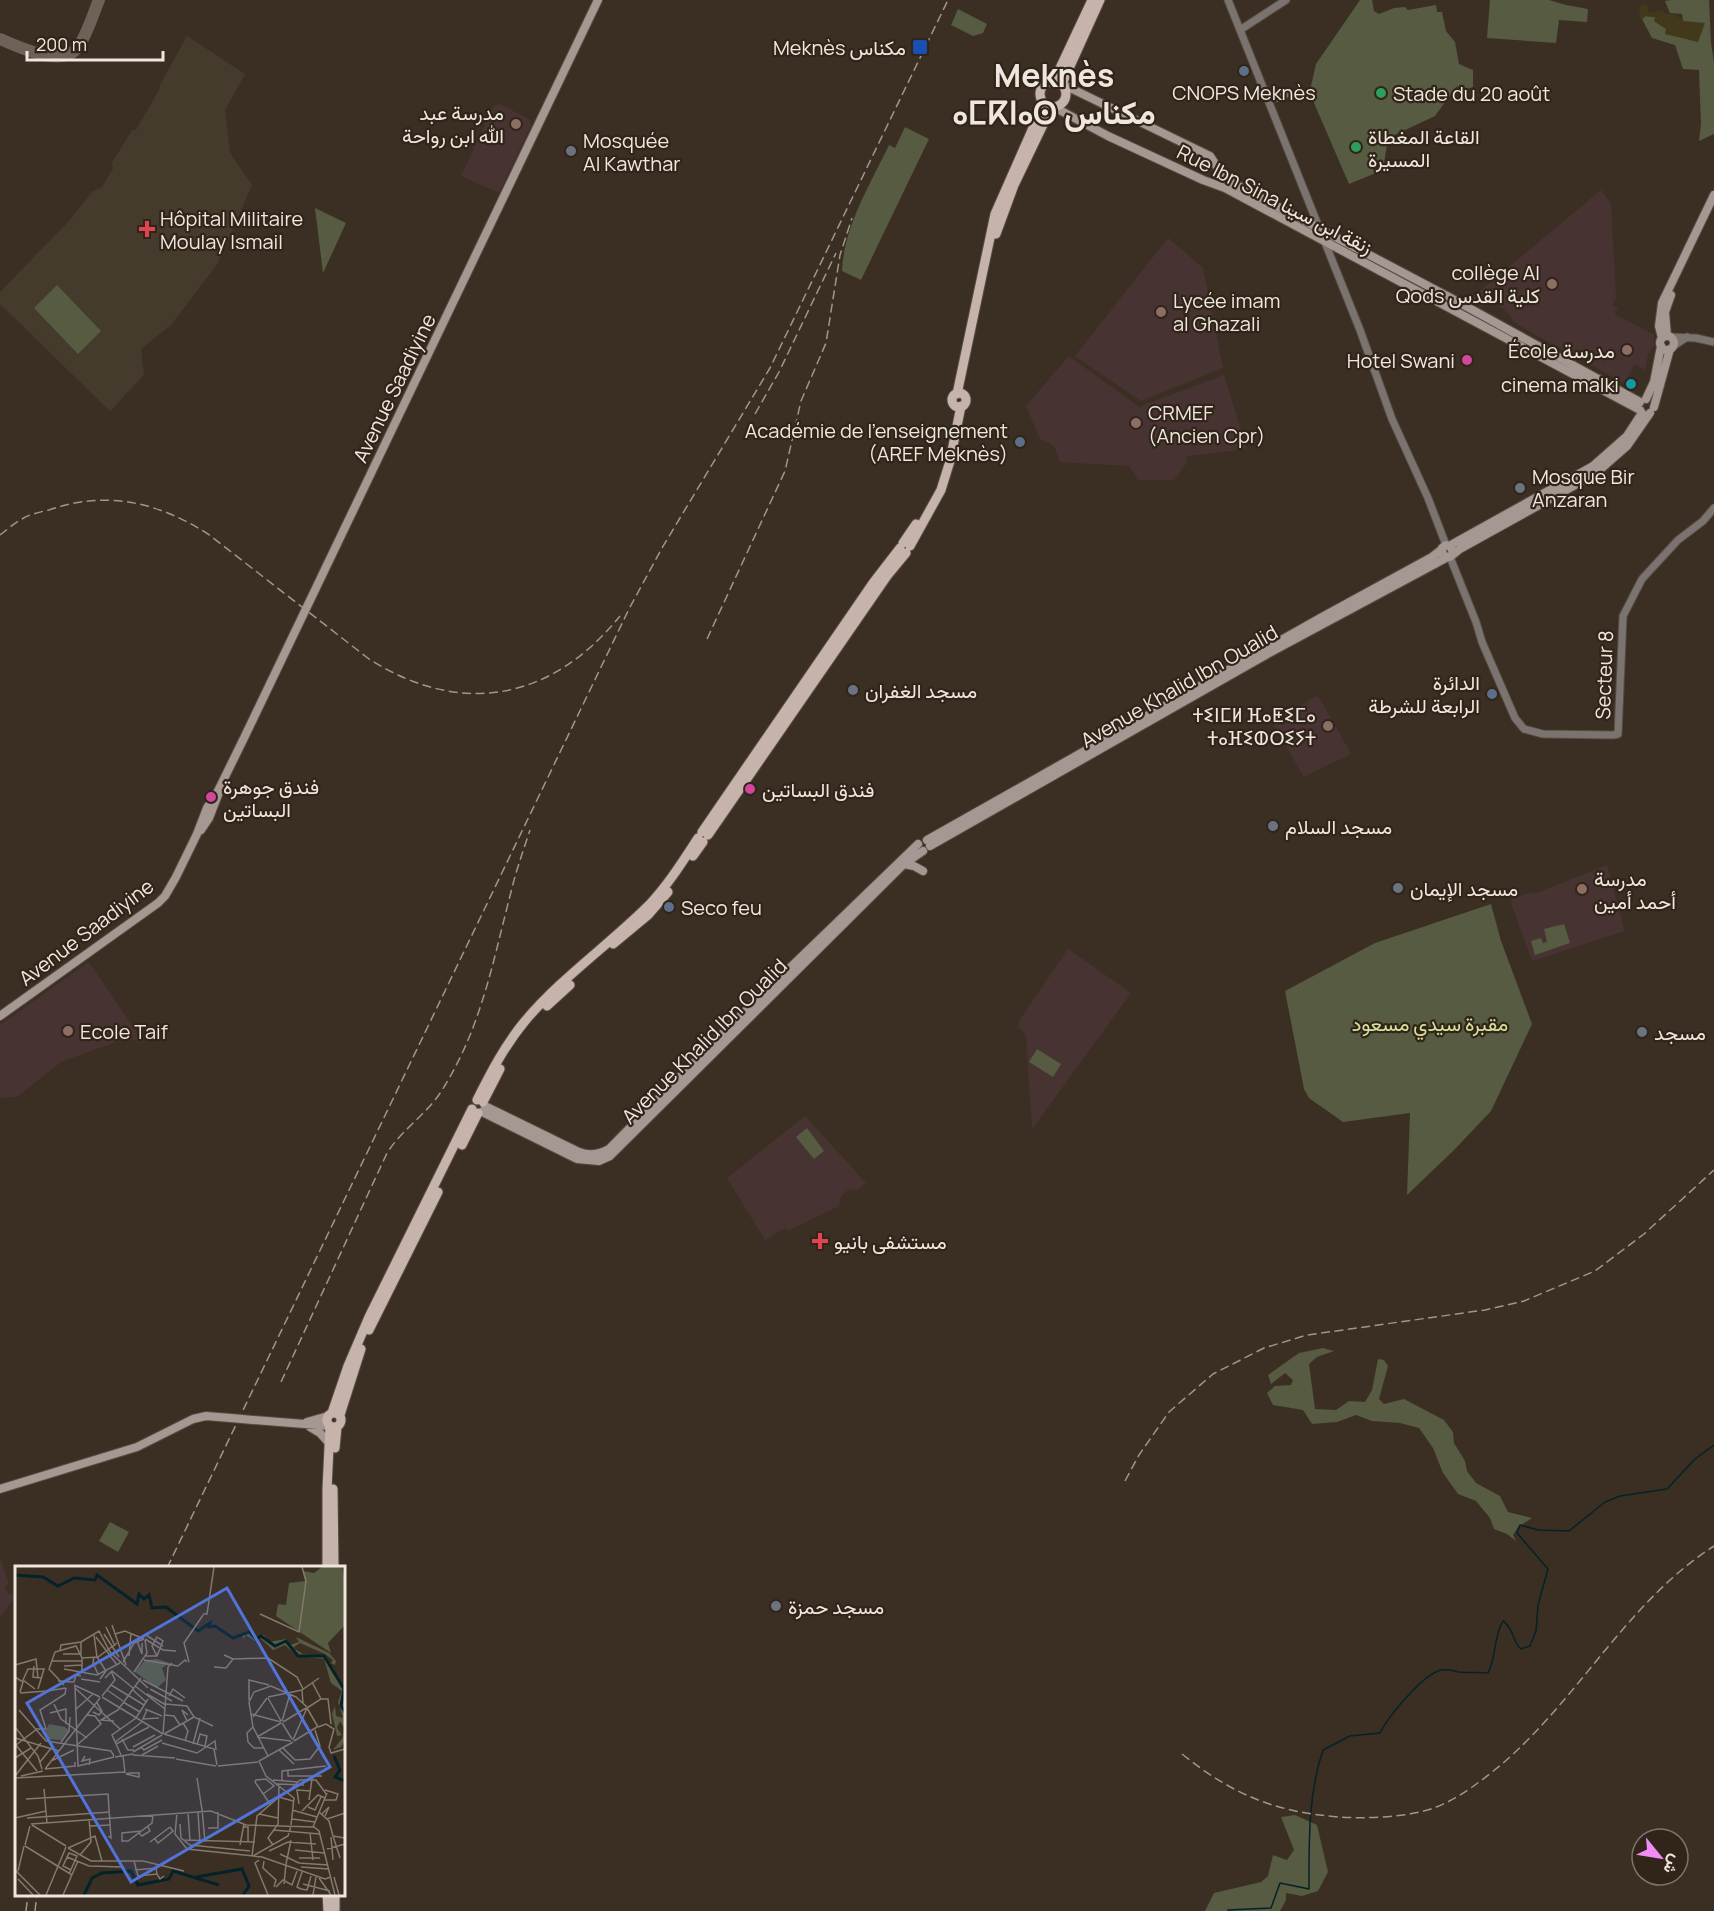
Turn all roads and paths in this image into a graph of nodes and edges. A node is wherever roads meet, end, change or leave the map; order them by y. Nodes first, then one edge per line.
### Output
1 (598, 0) edge
2 (1092, 0) edge
3 (1100, 0) edge
4 (1228, 0) edge
5 (1286, 0) edge
6 (1240, 30) junction
7 (1058, 83) junction
8 (1288, 93) dead end
9 (1266, 96) junction
10 (1048, 105) junction
11 (1714, 195) edge
12 (1714, 204) edge
13 (1319, 227) junction
14 (1323, 240) junction
15 (1687, 338) junction
16 (1665, 339) junction
17 (1714, 342) edge
18 (1671, 348) junction
19 (1645, 407) junction
20 (1714, 508) edge
21 (1448, 552) junction
22 (924, 845) junction
23 (904, 864) junction
24 (923, 871) dead end
25 (806, 958) junction
26 (0, 1016) edge
27 (479, 1107) junction
28 (333, 1414) junction
29 (303, 1424) junction
30 (334, 1427) junction
31 (330, 1443) junction
32 (0, 1490) edge
33 (327, 1566) edge
34 (334, 1566) edge

1 - 26 main road, Avenue Saadiyine
2 - 7 main road
3 - 7 main road
4 - 6 street
5 - 6 street
6 - 9 street
7 - 10 main road
7 - 10 main road
7 - 13 main road, Rue Ibn Sina زنقة ابن سينا
8 - 9 street
9 - 13 street
10 - 14 main road, Rue Ibn Sina زنقة ابن سينا
10 - 27 main road
11 - 16 main road, Avenue Khalid Ibn Oualid
12 - 16 main road, Avenue Khalid Ibn Oualid
13 - 14 street
13 - 19 main road, Rue Ibn Sina زنقة ابن سينا
14 - 19 main road, Rue Ibn Sina زنقة ابن سينا
14 - 21 street
15 - 16 street
15 - 17 street
15 - 18 street
16 - 18 main road
16 - 18 main road
16 - 19 main road, Avenue Khalid Ibn Oualid
18 - 19 main road
19 - 21 main road, Avenue Khalid Ibn Oualid
20 - 21 street, Secteur 8
21 - 22 main road, Avenue Khalid Ibn Oualid
22 - 23 main road, Avenue Khalid Ibn Oualid
22 - 25 main road, Avenue Khalid Ibn Oualid
23 - 24 main road
23 - 25 main road, Avenue Khalid Ibn Oualid
25 - 27 main road, Avenue Khalid Ibn Oualid
27 - 28 main road
28 - 29 main road
28 - 30 main road
29 - 30 main road
29 - 31 main road
29 - 32 main road, bridge
30 - 31 main road
30 - 34 main road
31 - 33 main road

